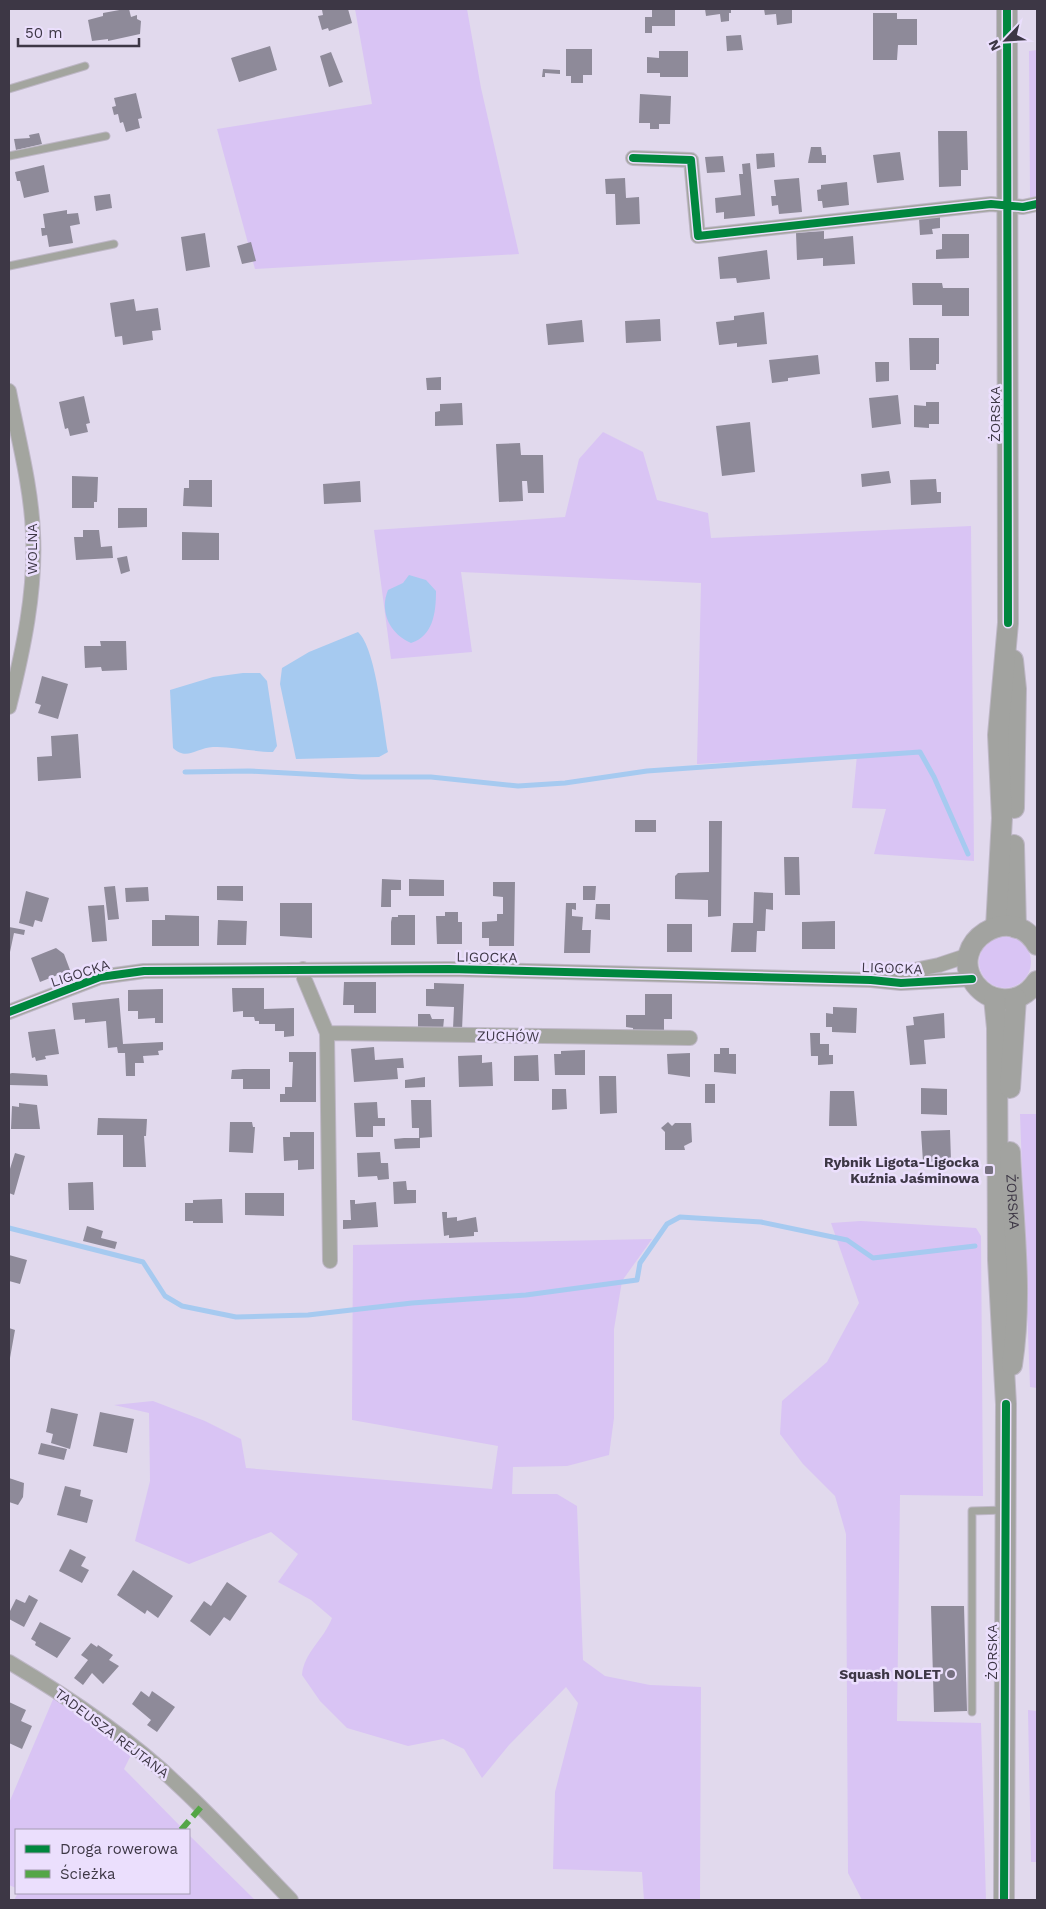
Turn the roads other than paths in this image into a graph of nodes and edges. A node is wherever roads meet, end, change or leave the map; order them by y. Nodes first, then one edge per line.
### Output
1 (1007, 9) edge
2 (85, 66) dead end
3 (9, 89) edge
4 (106, 136) dead end
5 (9, 156) edge
6 (633, 158) dead end
7 (1037, 204) edge
8 (1006, 206) junction
9 (114, 244) dead end
10 (9, 266) edge
11 (9, 391) edge
12 (1008, 623) junction
13 (9, 707) edge
14 (996, 927) junction
15 (1031, 937) edge
16 (969, 956) junction
17 (303, 969) junction
18 (972, 979) junction
19 (871, 980) junction
20 (1037, 981) edge
21 (994, 998) junction
22 (1016, 998) junction
23 (9, 1012) edge
24 (327, 1033) junction
25 (690, 1038) dead end
26 (330, 1261) dead end
27 (1006, 1404) junction
28 (1006, 1510) junction
29 (9, 1662) edge
30 (972, 1712) dead end
31 (291, 1900) edge
32 (1004, 1900) edge

1 - 8 main road, ŻORSKA
2 - 3 lane
4 - 5 lane
6 - 8 street
7 - 8 street
8 - 12 main road, ŻORSKA
9 - 10 lane
11 - 13 street, WOLNA
12 - 14 main road, ŻORSKA
12 - 15 main road, ŻORSKA
14 - 15 main road
14 - 16 main road
16 - 18 main road
16 - 19 street, LIGOCKA
17 - 19 street, LIGOCKA
17 - 23 street, LIGOCKA
17 - 24 street
18 - 19 street, LIGOCKA
18 - 21 main road
20 - 22 main road
21 - 22 main road
21 - 27 main road, ŻORSKA
22 - 27 main road, ŻORSKA
24 - 25 street, ZUCHÓW
24 - 26 street
27 - 28 main road, ŻORSKA
28 - 30 lane
28 - 32 main road, ŻORSKA
29 - 31 street, TADEUSZA REJTANA

